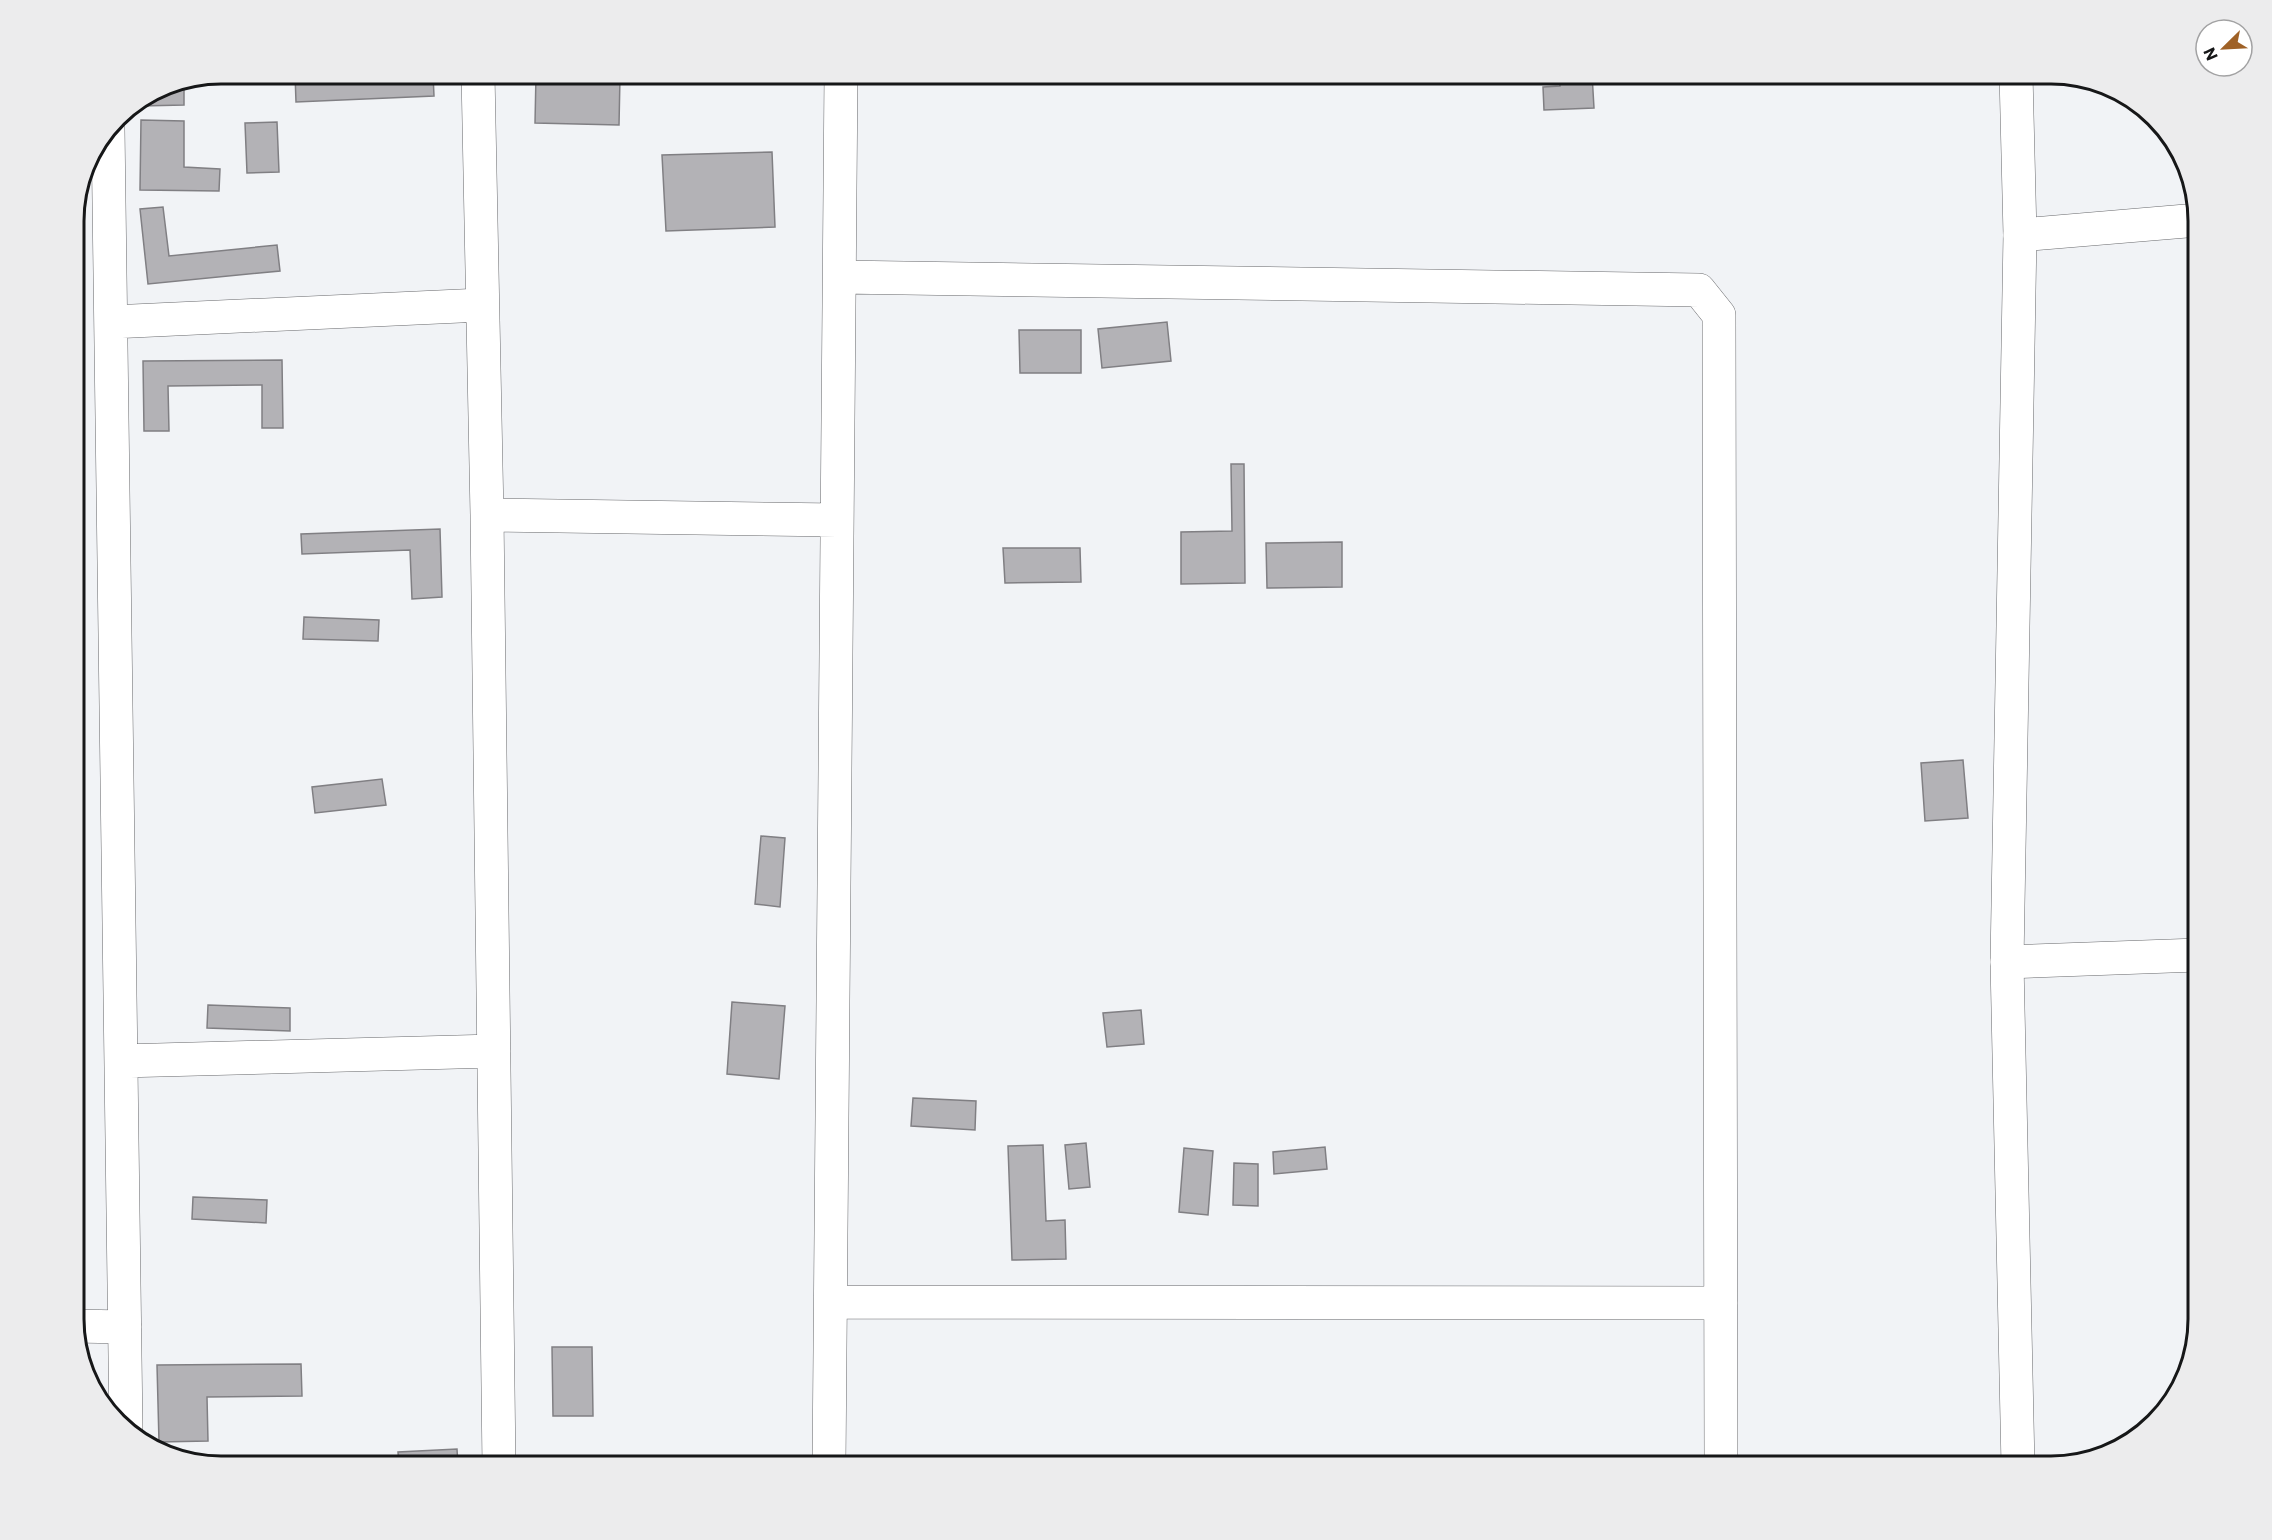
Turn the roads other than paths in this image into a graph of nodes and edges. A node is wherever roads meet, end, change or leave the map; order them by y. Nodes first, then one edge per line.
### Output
1 (478, 84) edge
2 (841, 84) edge
3 (2016, 84) edge
4 (108, 143) edge
5 (2188, 221) edge
6 (2020, 236) junction
7 (840, 277) junction
8 (482, 305) junction
9 (111, 322) junction
10 (487, 515) junction
11 (837, 520) junction
12 (2188, 955) edge
13 (2007, 962) junction
14 (494, 1051) junction
15 (121, 1061) junction
16 (831, 1302) junction
17 (1721, 1303) junction
18 (84, 1326) edge
19 (125, 1327) junction
20 (126, 1418) edge
21 (499, 1456) edge
22 (829, 1456) edge
23 (1721, 1456) edge
24 (2018, 1456) edge

1 - 8 street
2 - 7 street
3 - 6 street
4 - 9 street
5 - 6 street
6 - 13 street
7 - 11 street
7 - 17 street
8 - 9 street
8 - 10 street
9 - 15 street
10 - 11 street
10 - 14 street
11 - 16 street
12 - 13 street
13 - 24 street
14 - 15 street
14 - 21 street
15 - 19 street
16 - 17 street
16 - 22 street
17 - 23 street
18 - 19 street
19 - 20 street

